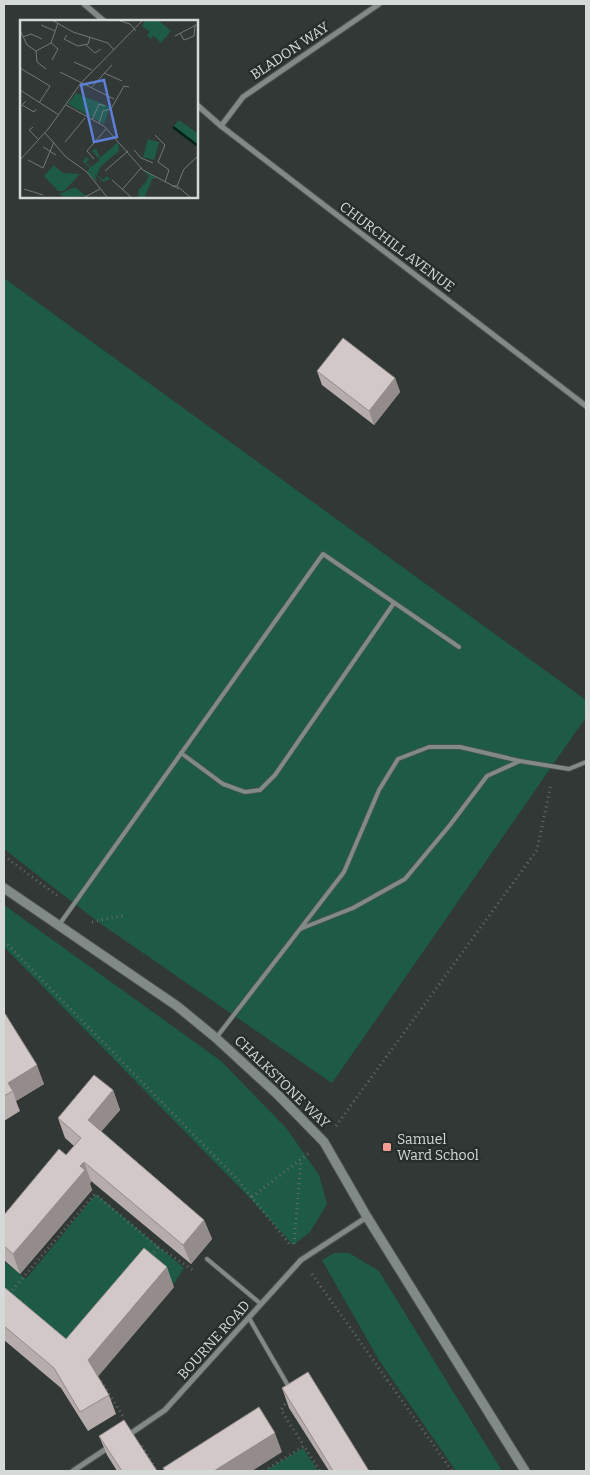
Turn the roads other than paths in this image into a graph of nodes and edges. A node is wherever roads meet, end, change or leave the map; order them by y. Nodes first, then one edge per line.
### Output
1 (84, 4) edge
2 (379, 4) edge
3 (103, 20) edge
4 (198, 106) edge
5 (221, 126) junction
6 (586, 406) edge
7 (394, 602) junction
8 (459, 648) dead end
9 (181, 753) junction
10 (520, 761) junction
11 (586, 762) edge
12 (4, 888) edge
13 (59, 925) junction
14 (300, 929) junction
15 (216, 1038) junction
16 (366, 1217) junction
17 (207, 1259) road end
18 (261, 1304) junction
19 (249, 1318) junction
20 (292, 1391) edge
21 (73, 1471) edge
22 (525, 1471) edge

1 - 3 street
2 - 5 street, BLADON WAY
4 - 5 street, CHURCHILL AVENUE
5 - 6 street, CHURCHILL AVENUE
7 - 8 lane
7 - 9 lane
7 - 9 lane
9 - 13 lane
10 - 11 lane
10 - 14 lane
10 - 14 lane
12 - 13 street, CHALKSTONE WAY
13 - 15 street, CHALKSTONE WAY
14 - 15 lane
15 - 16 street, CHALKSTONE WAY
16 - 18 street, BOURNE ROAD
16 - 22 street, CHALKSTONE WAY
17 - 18 lane
18 - 19 street, BOURNE ROAD
19 - 20 lane
19 - 21 street, BOURNE ROAD

